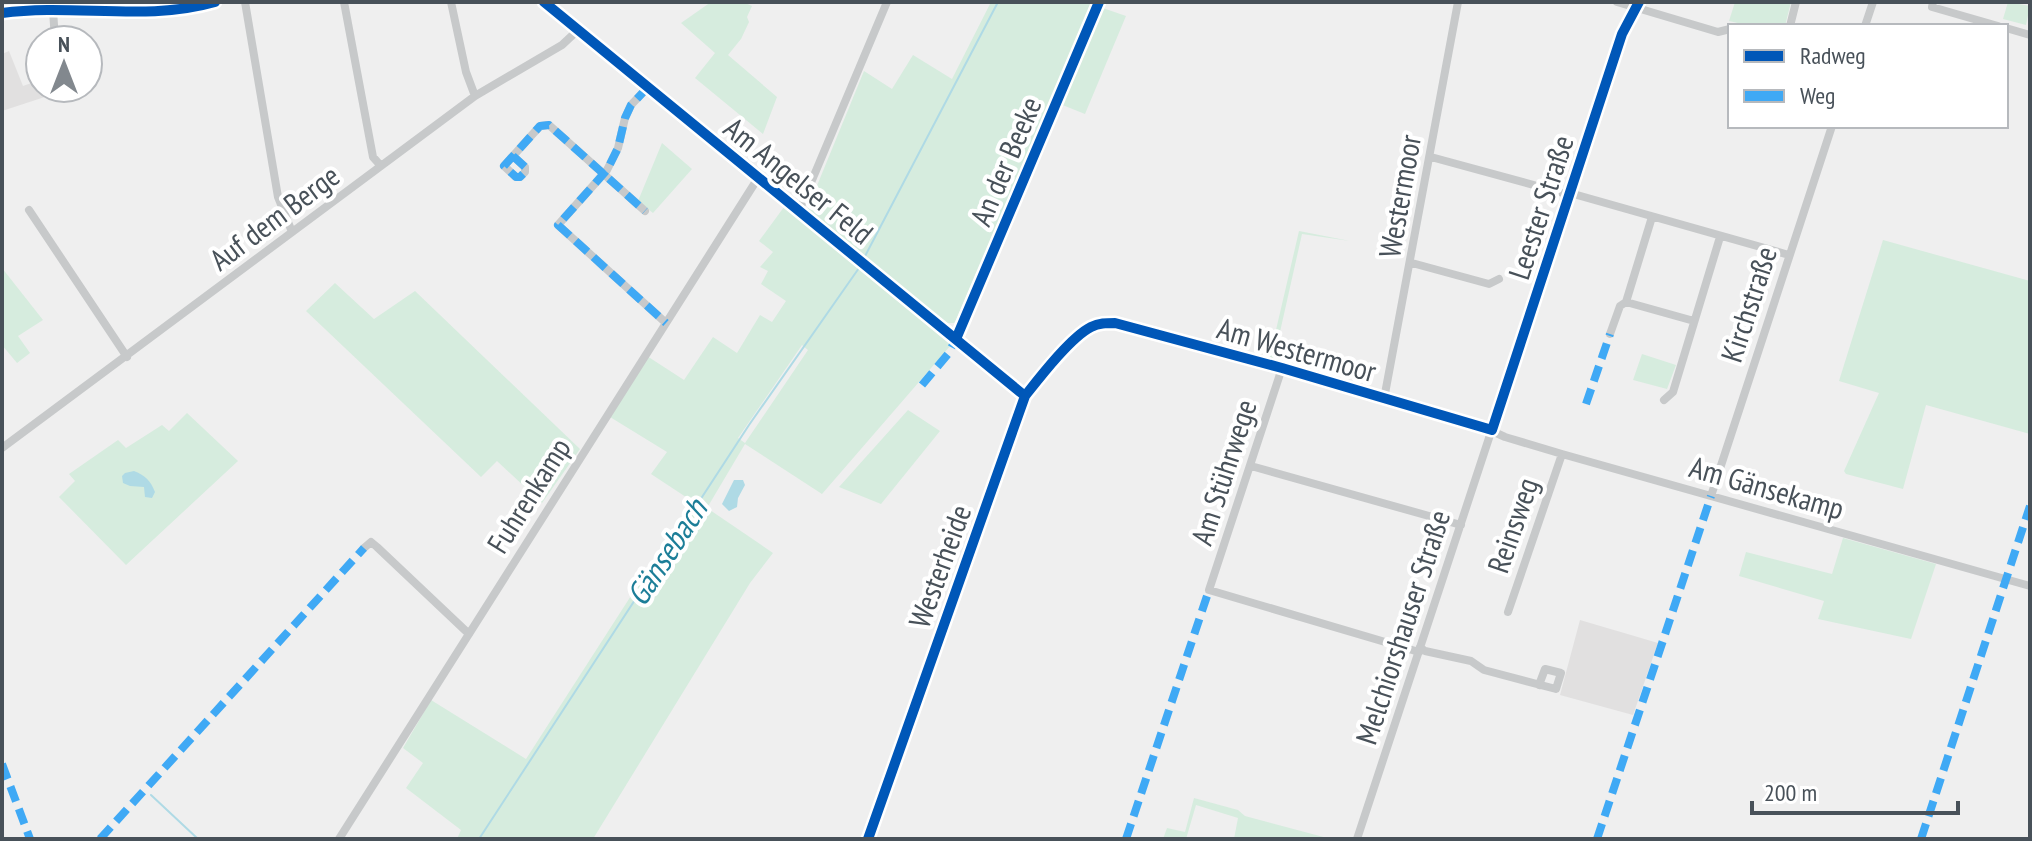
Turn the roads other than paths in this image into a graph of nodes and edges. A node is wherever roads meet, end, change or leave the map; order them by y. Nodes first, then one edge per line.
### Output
1 (215, 2) edge
2 (245, 2) edge
3 (344, 2) edge
4 (451, 2) edge
5 (544, 2) edge
6 (887, 2) edge
7 (1099, 2) edge
8 (1458, 2) edge
9 (1617, 2) edge
10 (1796, 2) edge
11 (1873, 2) edge
12 (1933, 2) edge
13 (1637, 5) edge
14 (53, 10) junction
15 (2, 13) edge
16 (54, 24) edge
17 (1790, 24) edge
18 (1866, 24) edge
19 (1991, 24) edge
20 (2008, 29) edge
21 (578, 30) junction
22 (1728, 30) edge
23 (2030, 35) edge
24 (648, 87) junction
25 (475, 96) junction
26 (1831, 128) edge
27 (513, 156) dead end
28 (1431, 157) junction
29 (381, 166) junction
30 (603, 174) junction
31 (758, 178) junction
32 (1570, 194) junction
33 (29, 210) dead end
34 (645, 211) dead end
35 (799, 211) junction
36 (1652, 217) junction
37 (292, 232) junction
38 (1720, 237) junction
39 (1789, 255) junction
40 (1412, 263) junction
41 (1499, 279) dead end
42 (1626, 302) junction
43 (1694, 321) junction
44 (666, 323) junction
45 (1087, 329) joint
46 (1610, 334) dead end
47 (956, 339) junction
48 (127, 357) junction
49 (1282, 368) junction
50 (1025, 396) junction
51 (1384, 399) junction
52 (1664, 400) dead end
53 (1492, 430) junction
54 (2, 448) edge
55 (1562, 454) junction
56 (1251, 466) junction
57 (1711, 496) junction
58 (1461, 525) junction
59 (364, 548) dead end
60 (2030, 586) edge
61 (1508, 612) dead end
62 (469, 634) junction
63 (1420, 649) junction
64 (1539, 685) dead end
65 (339, 839) edge
66 (868, 839) edge
67 (1357, 839) edge

1 - 14 main road
2 - 37 street
3 - 29 street
4 - 25 street
5 - 21 street, Am Angelser Feld
6 - 35 street
7 - 47 street, An der Beeke
8 - 28 street, Westermoor
9 - 13 street
10 - 17 street
11 - 18 street
12 - 19 street
13 - 22 street
13 - 32 street, Leester Straße
14 - 15 main road
14 - 16 street
20 - 23 street
21 - 24 street, Am Angelser Feld
21 - 25 street, Auf dem Berge
24 - 30 street
24 - 31 street, Am Angelser Feld
25 - 29 street, Auf dem Berge
26 - 39 street, Kirchstraße
27 - 30 street
28 - 32 street
28 - 40 street, Westermoor
29 - 37 street, Auf dem Berge
30 - 34 street
30 - 44 street
31 - 35 street, Am Angelser Feld
31 - 44 street, Fuhrenkamp
32 - 36 street
32 - 53 street, Leester Straße
33 - 48 street
35 - 47 street, Am Angelser Feld
36 - 38 street
36 - 42 street
37 - 48 street, Auf dem Berge
38 - 39 street
38 - 43 street
39 - 57 street, Kirchstraße
40 - 41 street
40 - 51 street, Westermoor
42 - 43 street
42 - 46 street
43 - 52 street
44 - 62 street, Fuhrenkamp
45 - 49 street, Am Westermoor
45 - 50 street, Westerheide
47 - 50 street, Am Angelser Feld
48 - 54 street, Auf dem Berge
49 - 51 street, Am Westermoor
49 - 56 street, Am Stührwege
50 - 66 street, Westerheide
51 - 53 street, Am Westermoor
53 - 55 street, Am Gänsekamp
53 - 58 street, Melchiorshauser Straße
55 - 57 street, Am Gänsekamp
55 - 61 street, Reinsweg
56 - 58 street
56 - 63 street, Am Stührwege
57 - 60 street, Am Gänsekamp
58 - 63 street, Melchiorshauser Straße
59 - 62 street
62 - 65 street, Fuhrenkamp
63 - 64 street
63 - 67 street, Melchiorshauser Straße

